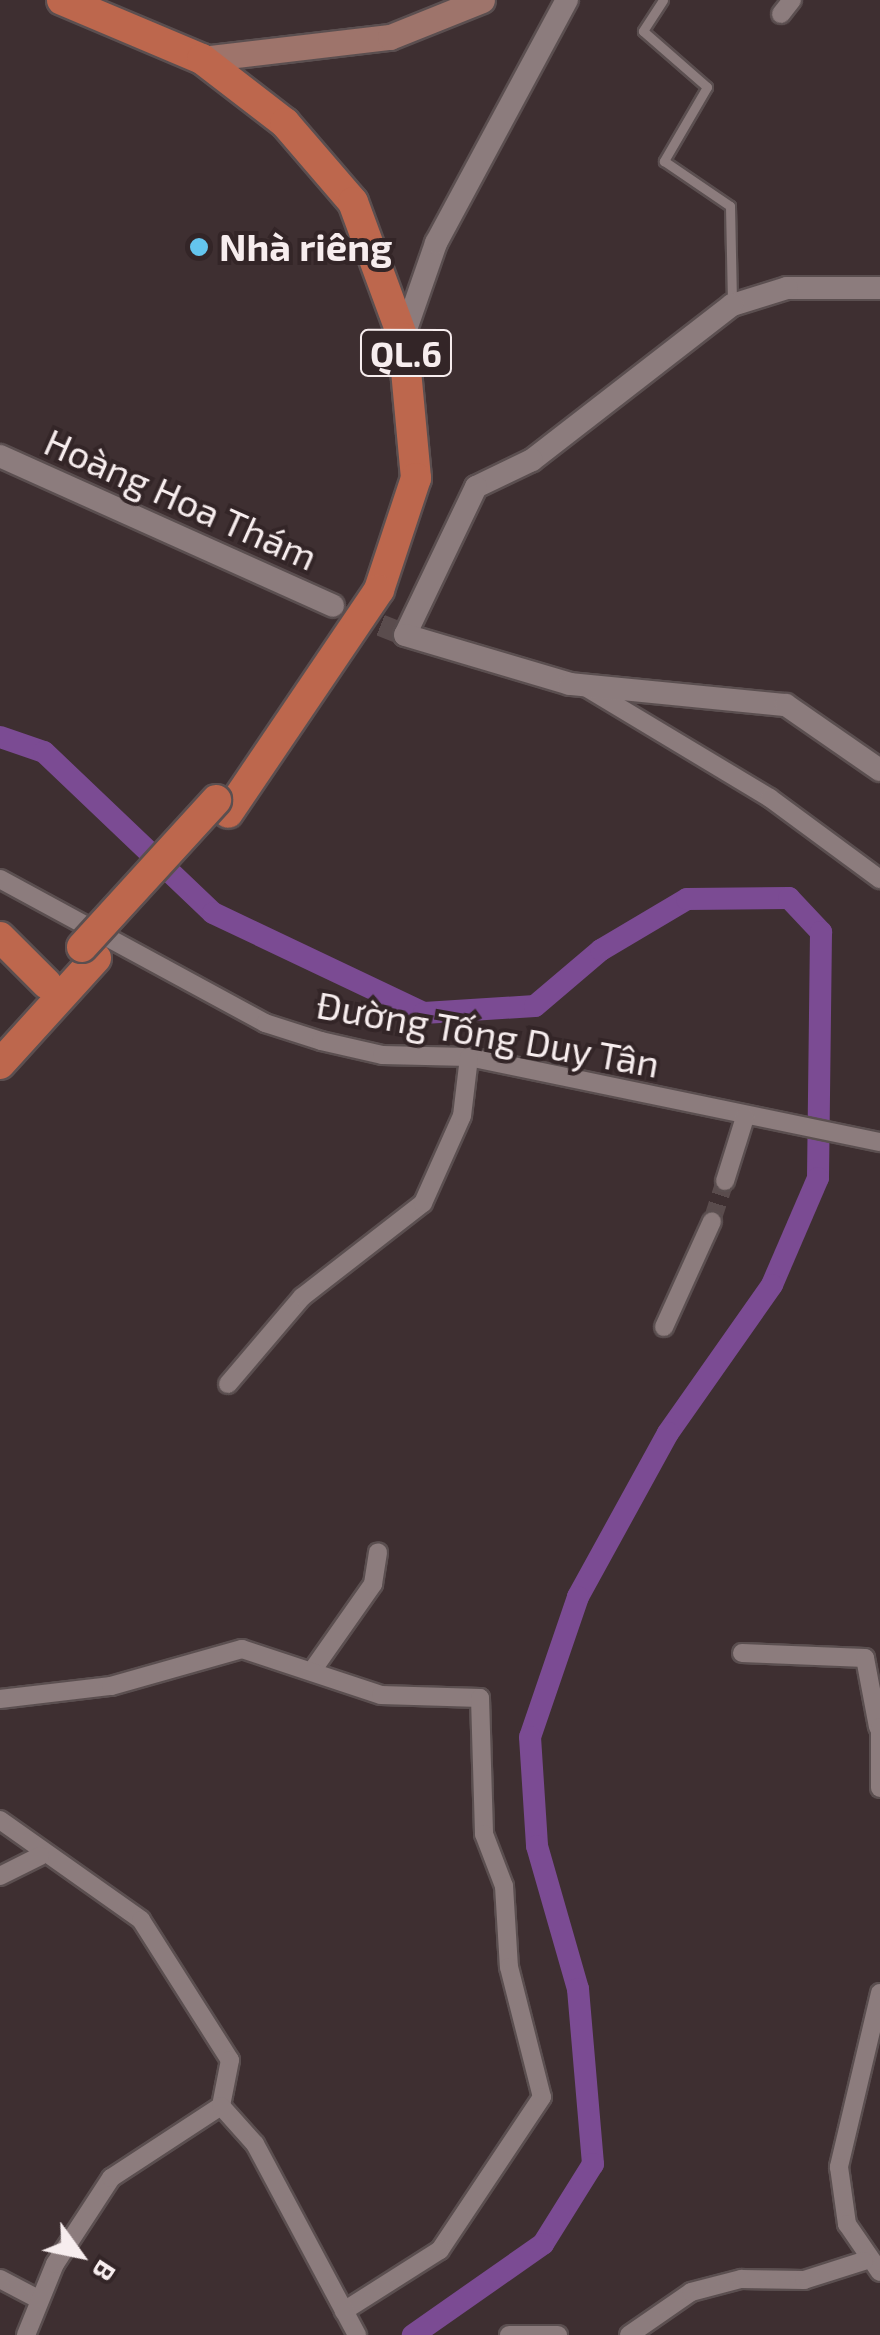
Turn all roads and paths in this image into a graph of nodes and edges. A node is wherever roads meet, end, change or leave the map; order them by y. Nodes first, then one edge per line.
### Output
1 (62, 0) edge
2 (482, 0) edge
3 (567, 0) edge
4 (663, 0) edge
5 (202, 59) junction
6 (880, 288) edge
7 (732, 305) junction
8 (403, 338) junction
9 (0, 456) edge
10 (333, 606) tunnel mouth
11 (582, 685) junction
12 (879, 769) edge
13 (0, 878) edge
14 (880, 879) edge
15 (0, 937) edge
16 (89, 952) junction
17 (47, 984) junction
18 (0, 1036) edge
19 (469, 1057) junction
20 (0, 1064) edge
21 (745, 1116) junction
22 (880, 1142) edge
23 (725, 1180) tunnel mouth
24 (712, 1221) tunnel mouth
25 (664, 1328) dead end
26 (228, 1384) dead end
27 (378, 1552) dead end
28 (742, 1654) dead end
29 (314, 1668) junction
30 (0, 1699) edge
31 (879, 1727) edge
32 (880, 1788) edge
33 (0, 1820) edge
34 (40, 1856) junction
35 (0, 1876) edge
36 (880, 1993) edge
37 (221, 2106) junction
38 (872, 2267) edge
39 (0, 2280) edge
40 (38, 2299) junction
41 (344, 2311) junction
42 (356, 2334) edge
43 (26, 2335) edge
44 (509, 2335) edge
45 (558, 2335) edge
46 (629, 2335) edge

1 - 5 highway, QL.6
2 - 5 main road
3 - 8 street
4 - 7 lane
5 - 8 highway, QL.6
6 - 7 street
7 - 11 street
8 - 16 highway, QL.6, bridge
9 - 10 street, Hoàng Hoa Thám
11 - 12 street
11 - 14 street
13 - 19 street, Đường Tống Duy Tân
15 - 17 highway
16 - 17 highway, QL.6
16 - 20 highway, QL.6
17 - 18 highway, QL.6
19 - 21 street, Đường Tống Duy Tân
19 - 26 street
21 - 22 street, Đường Tống Duy Tân
21 - 23 street
24 - 25 street
27 - 29 street
28 - 31 street
29 - 30 street
29 - 41 street
31 - 32 street
33 - 34 street
34 - 35 street
34 - 37 street
36 - 38 street
37 - 40 street
37 - 41 street
38 - 46 street
39 - 40 street
40 - 43 street
41 - 42 street
44 - 45 street

